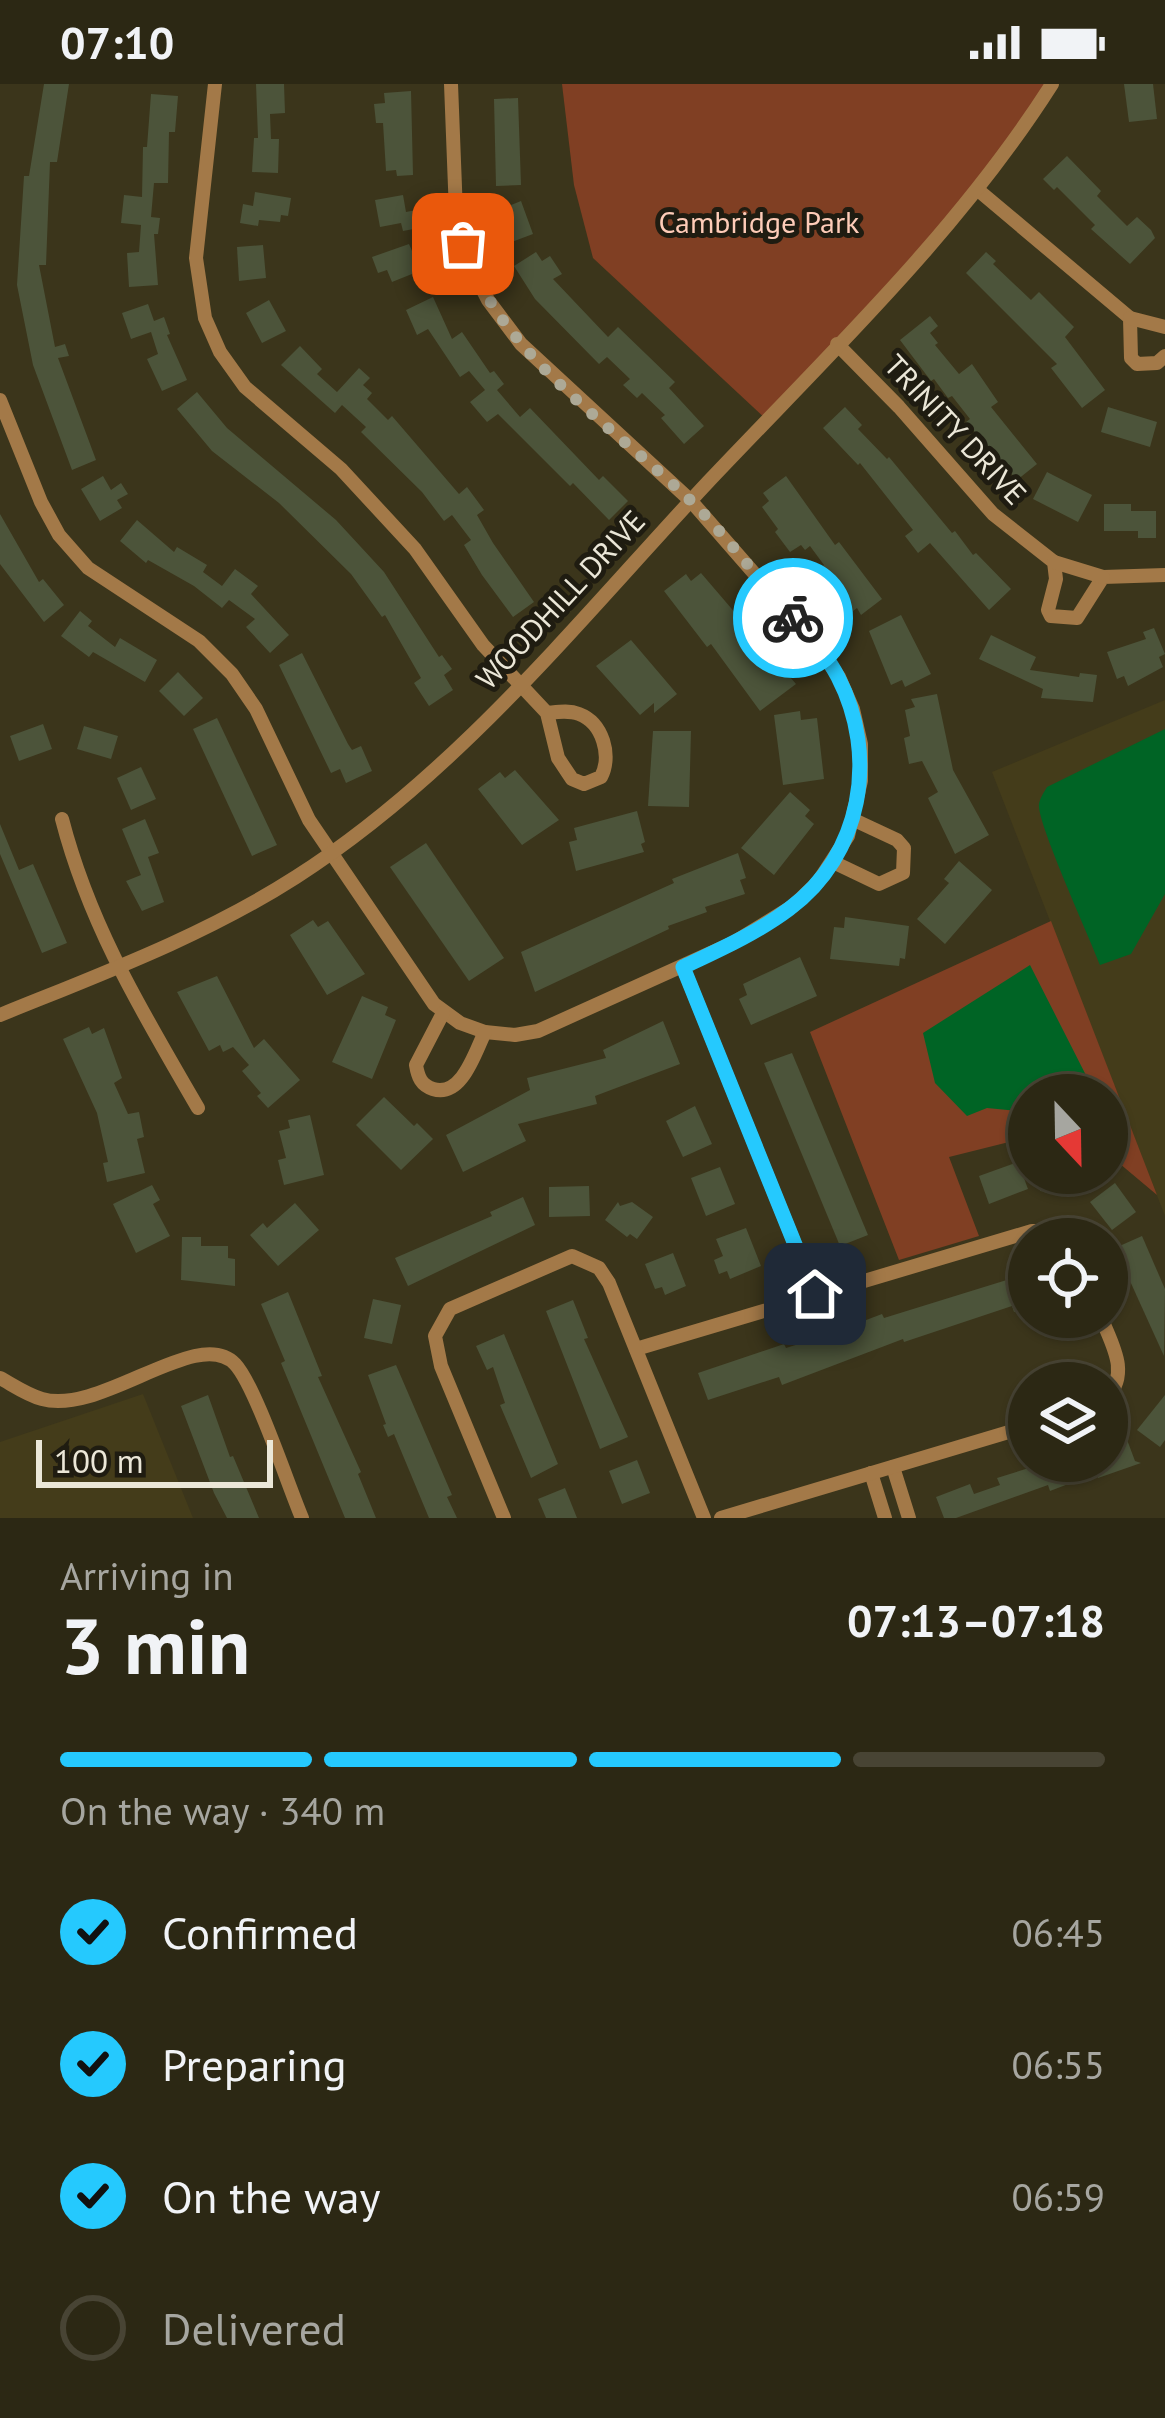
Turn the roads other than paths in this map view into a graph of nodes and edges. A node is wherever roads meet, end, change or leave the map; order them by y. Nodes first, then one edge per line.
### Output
1 (215, 84) edge
2 (451, 84) edge
3 (1052, 84) edge
4 (978, 190) junction
5 (1130, 318) junction
6 (1165, 327) edge
7 (837, 344) junction
8 (1165, 356) edge
9 (0, 400) edge
10 (691, 501) junction
11 (1054, 562) junction
12 (1165, 575) edge
13 (1103, 577) junction
14 (518, 686) junction
15 (547, 713) junction
16 (62, 818) dead end
17 (852, 820) junction
18 (330, 853) junction
19 (833, 862) junction
20 (683, 967) junction
21 (116, 968) junction
22 (443, 1013) junction
23 (0, 1015) edge
24 (485, 1032) junction
25 (198, 1108) dead end
26 (1008, 1241) edge
27 (815, 1294) junction
28 (636, 1349) junction
29 (0, 1378) edge
30 (1008, 1432) edge
31 (893, 1467) junction
32 (872, 1473) junction
33 (302, 1518) edge
34 (504, 1518) edge
35 (704, 1518) edge
36 (721, 1518) edge
37 (885, 1518) edge
38 (908, 1518) edge

1 - 14 street
2 - 10 street
3 - 4 street, WOODHILL DRIVE
4 - 5 street
4 - 7 street, WOODHILL DRIVE
5 - 6 street
5 - 8 street
7 - 10 street, WOODHILL DRIVE
7 - 11 street, TRINITY DRIVE
9 - 18 street
10 - 14 street, WOODHILL DRIVE
10 - 17 street
11 - 13 street
11 - 13 street
12 - 13 street
14 - 15 street
14 - 18 street, WOODHILL DRIVE
15 - 15 street
16 - 21 street
17 - 19 street
17 - 19 street
18 - 21 street, WOODHILL DRIVE
18 - 22 street
19 - 20 street
20 - 24 street
20 - 27 street
21 - 23 street, WOODHILL DRIVE
21 - 25 street
22 - 24 street
22 - 24 street
26 - 27 street
27 - 28 street
28 - 34 street
28 - 35 street
29 - 33 street
30 - 31 street
31 - 32 street
31 - 38 street
32 - 36 street
32 - 37 street

